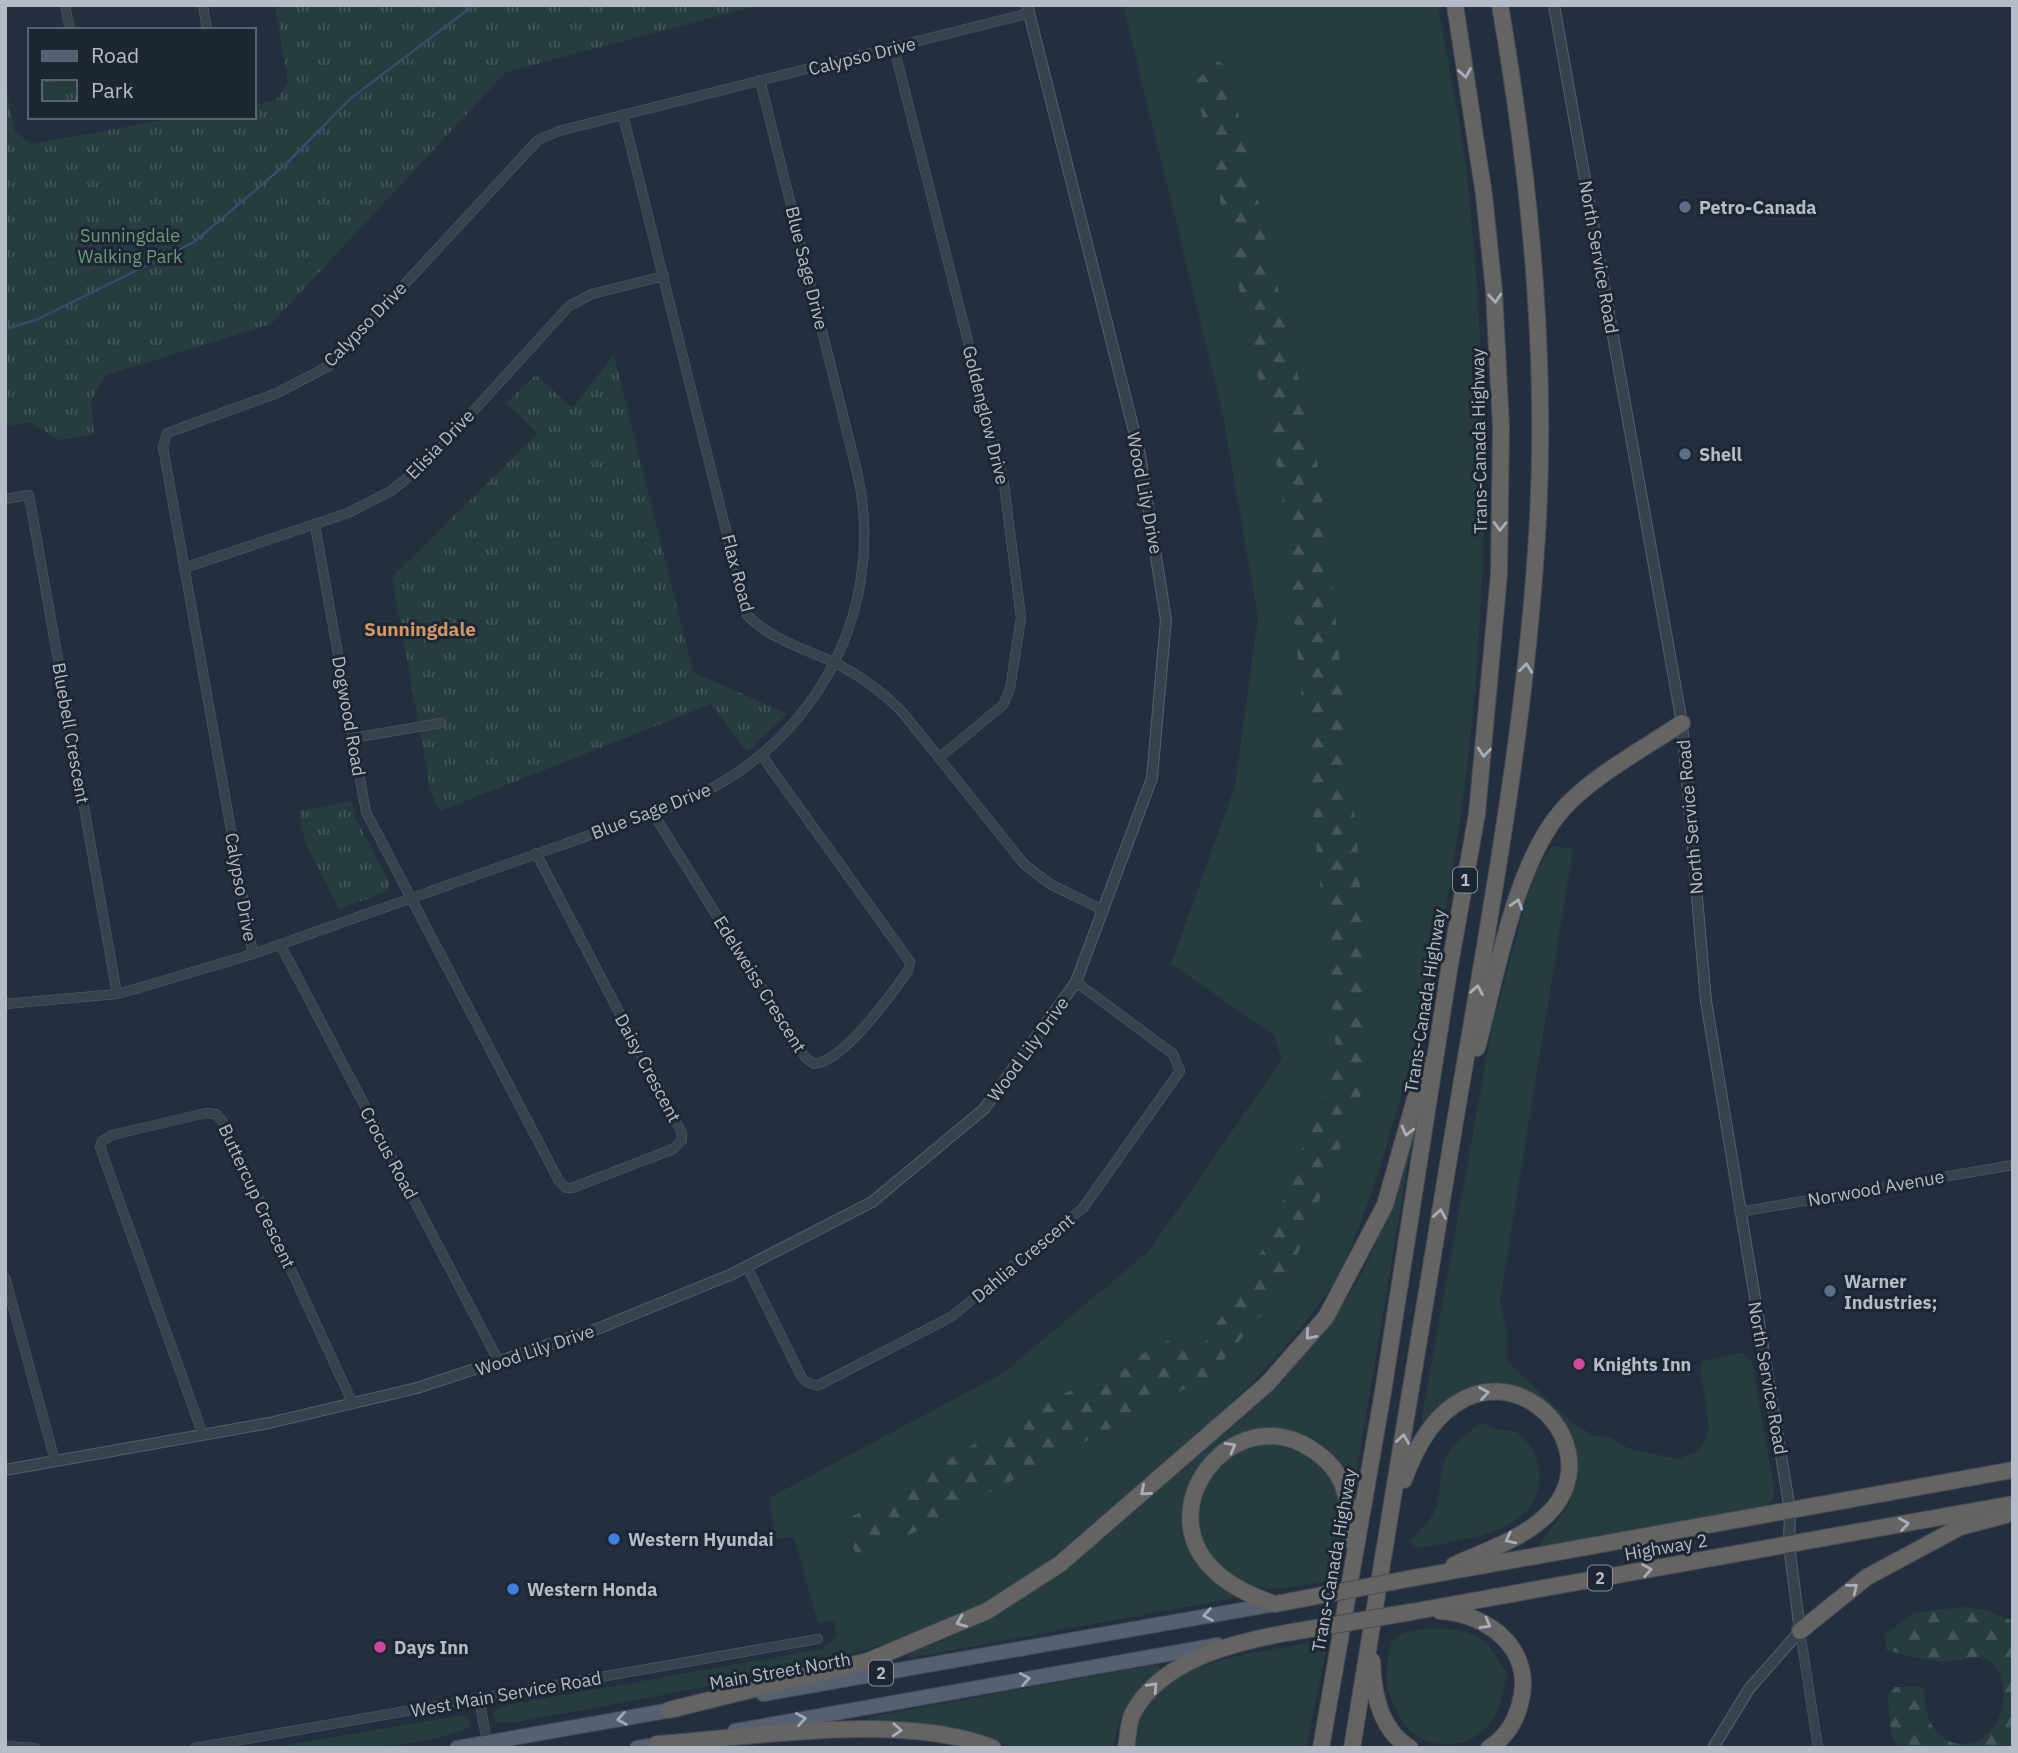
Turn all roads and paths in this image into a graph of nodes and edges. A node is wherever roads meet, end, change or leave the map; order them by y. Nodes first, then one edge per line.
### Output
1 (65, 5) edge
2 (203, 5) edge
3 (1455, 5) edge
4 (1500, 5) edge
5 (1554, 5) edge
6 (1028, 9) edge
7 (70, 28) edge
8 (207, 28) edge
9 (894, 48) junction
10 (760, 80) junction
11 (623, 115) junction
12 (664, 276) junction
13 (5, 499) edge
14 (314, 525) junction
15 (184, 568) junction
16 (836, 663) junction
17 (441, 723) dead end
18 (1682, 723) junction
19 (353, 738) junction
20 (762, 756) junction
21 (940, 757) junction
22 (653, 813) junction
23 (536, 853) junction
24 (410, 898) junction
25 (1103, 910) junction
26 (280, 944) junction
27 (253, 954) junction
28 (1449, 970) junction
29 (1076, 982) junction
30 (117, 994) junction
31 (5, 1004) edge
32 (1453, 1135) junction
33 (2013, 1165) edge
34 (1739, 1212) junction
35 (747, 1267) junction
36 (5, 1277) edge
37 (499, 1362) junction
38 (353, 1404) junction
39 (204, 1435) junction
40 (55, 1461) junction
41 (5, 1470) edge
42 (2013, 1470) edge
43 (2013, 1504) edge
44 (1790, 1510) junction
45 (2013, 1513) edge
46 (1390, 1519) junction
47 (1789, 1545) junction
48 (1354, 1558) junction
49 (1432, 1575) junction
50 (1275, 1604) junction
51 (1416, 1611) junction
52 (1371, 1630) junction
53 (1800, 1631) junction
54 (818, 1639) dead end
55 (1244, 1641) junction
56 (479, 1698) junction
57 (669, 1710) junction
58 (1327, 1711) junction
59 (657, 1744) junction
60 (487, 1745) edge
61 (5, 1746) edge
62 (35, 1748) edge
63 (195, 1748) edge
64 (457, 1748) edge
65 (637, 1748) edge
66 (993, 1748) edge
67 (1126, 1748) edge
68 (1313, 1748) edge
69 (1321, 1748) edge
70 (1352, 1748) edge
71 (1410, 1748) edge
72 (1489, 1748) edge
73 (1713, 1748) edge
74 (1818, 1748) edge

1 - 7 street
2 - 8 street
3 -> 28 highway, Trans-Canada Highway / 1
32 -> 4 highway, 1
5 - 18 street, North Service Road
6 - 9 street, Calypso Drive
6 - 25 street, Wood Lily Drive
9 - 10 street, Calypso Drive
9 - 21 street, Goldenglow Drive
10 - 11 street, Calypso Drive
10 - 16 street, Blue Sage Drive
11 - 12 street, Flax Road
11 - 15 street, Calypso Drive
12 - 14 street, Elisia Drive
12 - 16 street, Flax Road
13 - 30 street, Bluebell Crescent
14 - 15 street, Elisia Drive
14 - 19 street, Dogwood Road
15 - 27 street, Calypso Drive
16 - 20 street, Blue Sage Drive
16 - 21 street, Flax Road
17 - 19 street
32 -> 18 highway
18 - 34 street, North Service Road
19 - 24 street, Dogwood Road
20 - 22 street, Blue Sage Drive
20 - 22 street, Edelweiss Crescent
21 - 25 street, Flax Road
22 - 23 street, Blue Sage Drive
23 - 24 street, Blue Sage Drive
23 - 24 street, Daisy Crescent
24 - 26 street, Blue Sage Drive
25 - 29 street, Wood Lily Drive
26 - 27 street, Blue Sage Drive
26 - 37 street, Crocus Road
27 - 30 street, Blue Sage Drive
28 - 48 highway, Trans-Canada Highway / 1
28 -> 57 highway
29 - 35 street, Wood Lily Drive
29 - 35 street, Dahlia Crescent
30 - 31 street, Blue Sage Drive
46 -> 32 highway, 1
33 - 34 street, Norwood Avenue
34 - 44 street, North Service Road
35 - 37 street, Wood Lily Drive
36 - 40 street
37 - 38 street, Wood Lily Drive
38 - 39 street, Wood Lily Drive
38 - 39 street, Buttercup Crescent
39 - 40 street, Wood Lily Drive
40 - 41 street, Wood Lily Drive
42 - 44 highway, Highway 2 / 2
47 -> 43 highway, Highway 2 / 2
44 - 47 street, North Service Road
44 - 49 highway, Highway 2 / 2
53 -> 45 highway
46 -> 49 highway
46 - 52 highway, 1
51 -> 47 highway, Highway 2 / 2
47 - 53 street, North Service Road
50 -> 48 highway
48 - 58 highway, Trans-Canada Highway / 1
49 - 50 highway, Highway 2 / 2, bridge
50 -> 57 main road, Main Street North / 2
51 - 55 highway, Highway 2 / 2, bridge
51 -> 72 highway
52 - 70 highway, 1
52 - 71 highway
53 - 73 street
53 - 74 street
54 - 56 street, West Main Service Road
59 -> 55 main road, 2
67 -> 55 highway, Highway 2
56 - 60 street
56 - 63 street, West Main Service Road
57 -> 60 main road, Main Street North / 2
58 - 68 highway
58 - 69 highway, Trans-Canada Highway / 1
59 - 65 main road, 2
59 -> 66 highway
60 - 64 main road, Main Street North / 2
61 - 62 street

